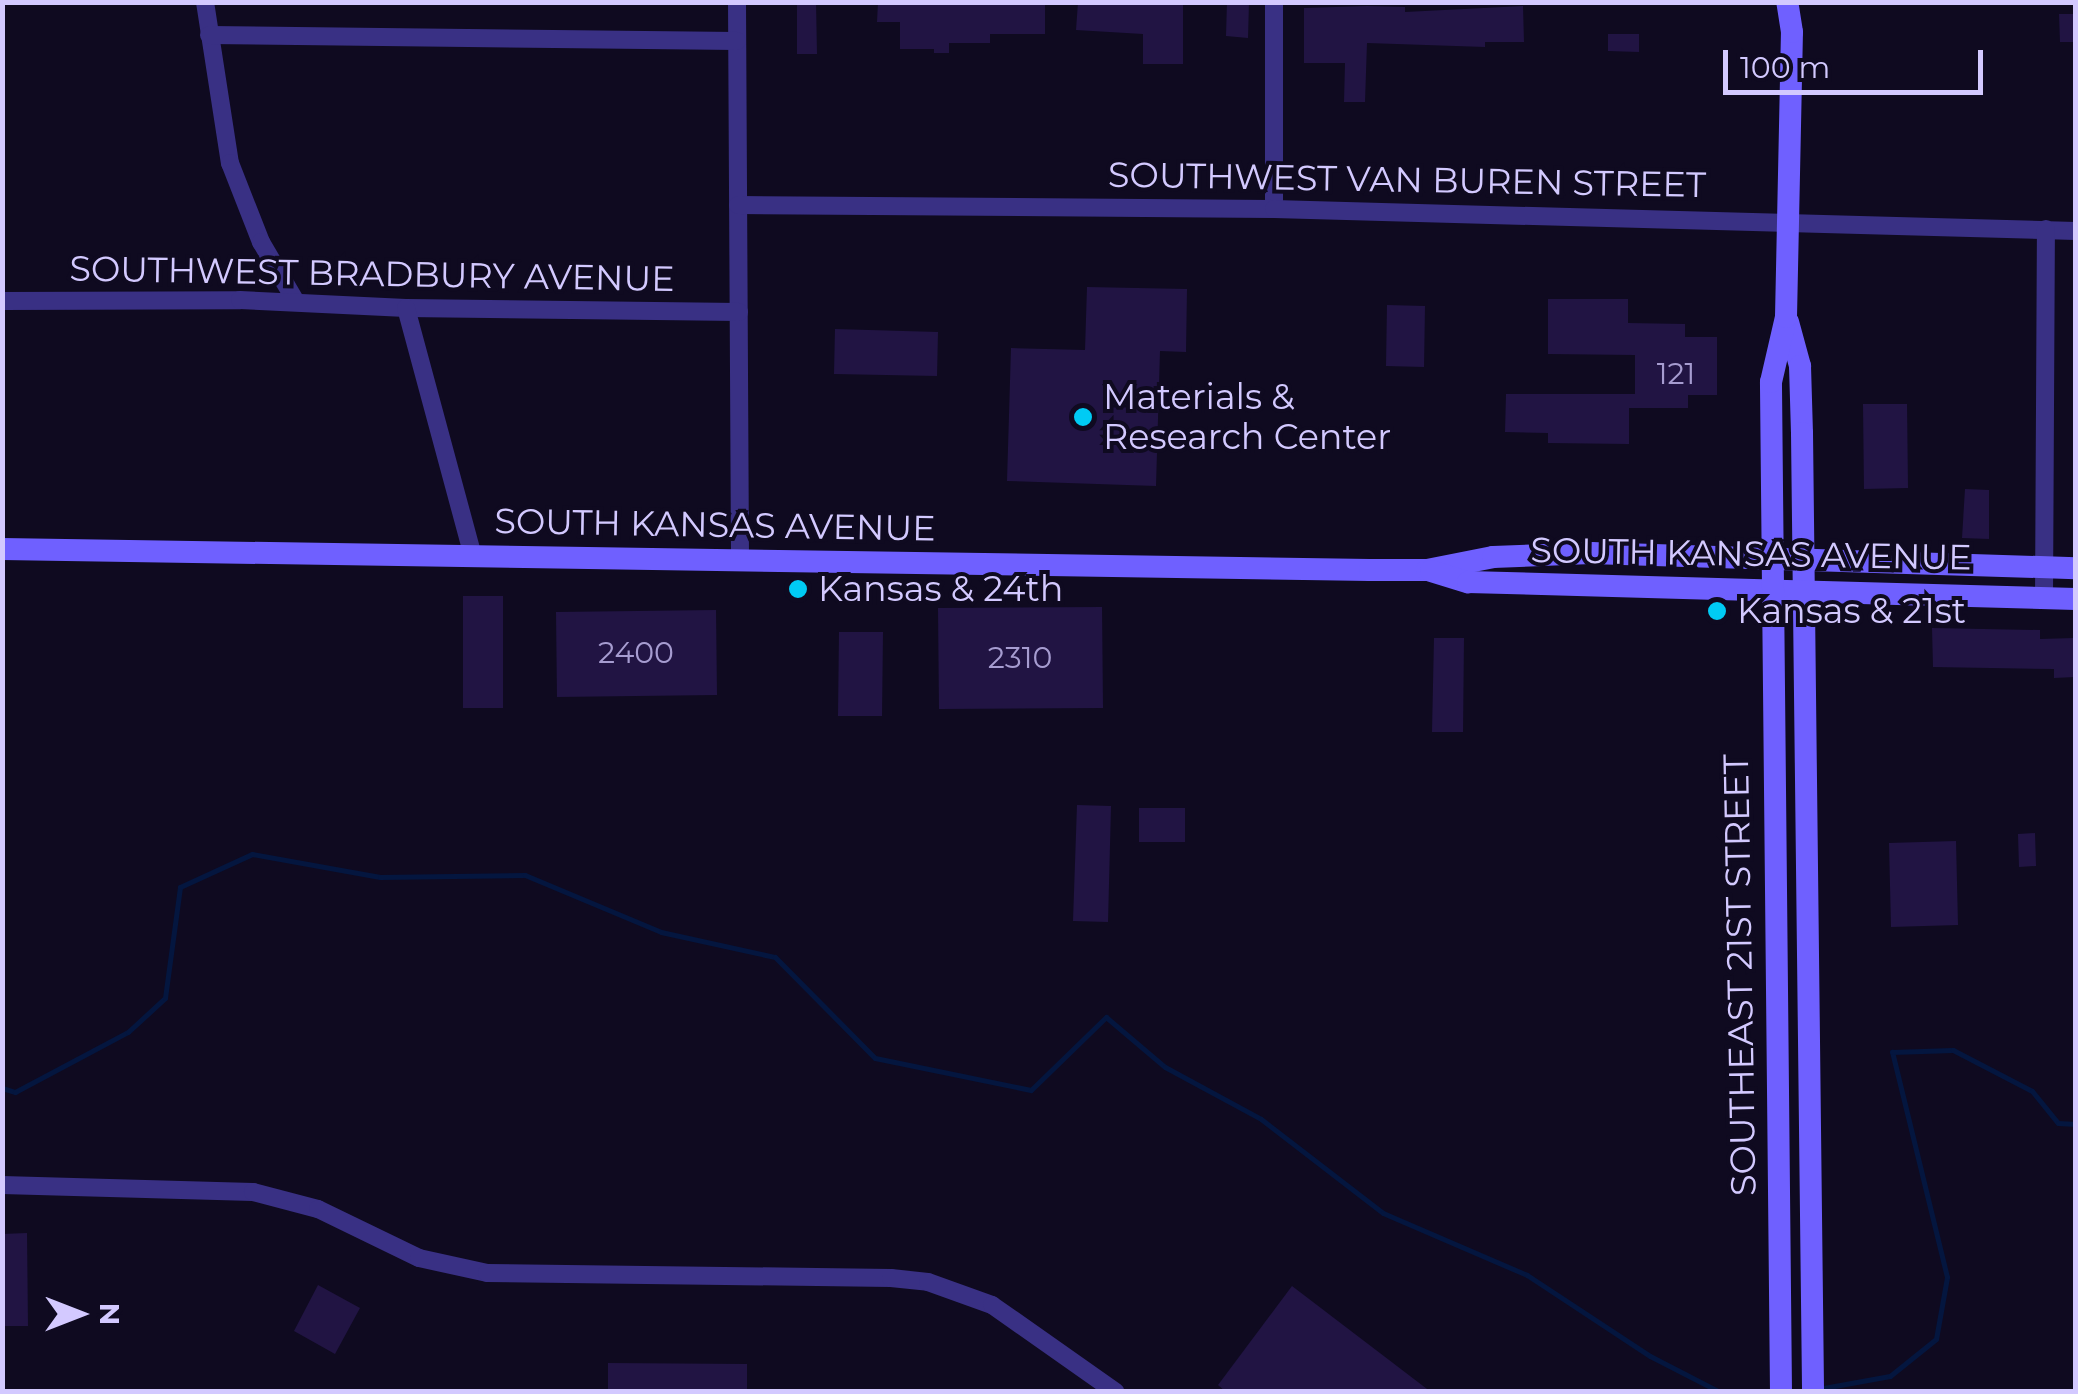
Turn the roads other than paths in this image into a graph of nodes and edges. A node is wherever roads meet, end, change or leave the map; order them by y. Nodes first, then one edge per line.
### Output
1 (205, 2) edge
2 (737, 2) edge
3 (1274, 2) edge
4 (1787, 2) edge
5 (1800, 2) edge
6 (1792, 32) junction
7 (209, 35) junction
8 (737, 40) junction
9 (738, 205) junction
10 (1274, 209) junction
11 (1788, 220) junction
12 (2046, 229) junction
13 (2076, 231) edge
14 (2, 301) edge
15 (296, 302) junction
16 (406, 308) junction
17 (740, 312) junction
18 (1786, 316) junction
19 (2, 549) edge
20 (472, 556) junction
21 (1771, 557) junction
22 (1803, 557) junction
23 (740, 561) junction
24 (2044, 566) junction
25 (2076, 568) edge
26 (1427, 570) junction
27 (1771, 589) junction
28 (1803, 590) junction
29 (2044, 598) junction
30 (2076, 599) edge
31 (2, 1185) edge
32 (1116, 1392) edge
33 (1782, 1392) edge
34 (1813, 1392) edge

1 - 7 street
2 - 8 street
3 - 10 street
4 - 6 main road
5 - 6 main road
6 - 11 main road
7 - 8 street
7 - 15 street
8 - 9 street
9 - 10 street, SOUTHWEST VAN BUREN STREET
9 - 17 street
10 - 11 street, SOUTHWEST VAN BUREN STREET
11 - 12 street, SOUTHWEST VAN BUREN STREET
11 - 18 main road
12 - 13 street, SOUTHWEST VAN BUREN STREET
12 - 24 street
14 - 15 street, SOUTHWEST BRADBURY AVENUE
15 - 16 street, SOUTHWEST BRADBURY AVENUE
16 - 17 street, SOUTHWEST BRADBURY AVENUE
16 - 20 street
17 - 23 street
18 - 21 main road, SOUTHEAST 21ST STREET
18 - 22 main road, SOUTHEAST 21ST STREET
19 - 20 main road, SOUTH KANSAS AVENUE
20 - 23 main road, SOUTH KANSAS AVENUE
21 - 22 main road, SOUTH KANSAS AVENUE
21 - 26 main road, SOUTH KANSAS AVENUE
21 - 27 main road, SOUTHEAST 21ST STREET
22 - 24 main road, SOUTH KANSAS AVENUE
22 - 28 main road, SOUTHEAST 21ST STREET
23 - 26 main road, SOUTH KANSAS AVENUE
24 - 25 main road, SOUTH KANSAS AVENUE
24 - 29 street
26 - 27 main road, SOUTH KANSAS AVENUE
27 - 28 main road, SOUTH KANSAS AVENUE
27 - 33 main road, SOUTHEAST 21ST STREET
28 - 29 main road, SOUTH KANSAS AVENUE
28 - 34 main road, SOUTHEAST 21ST STREET
29 - 30 main road, SOUTH KANSAS AVENUE
31 - 32 street

